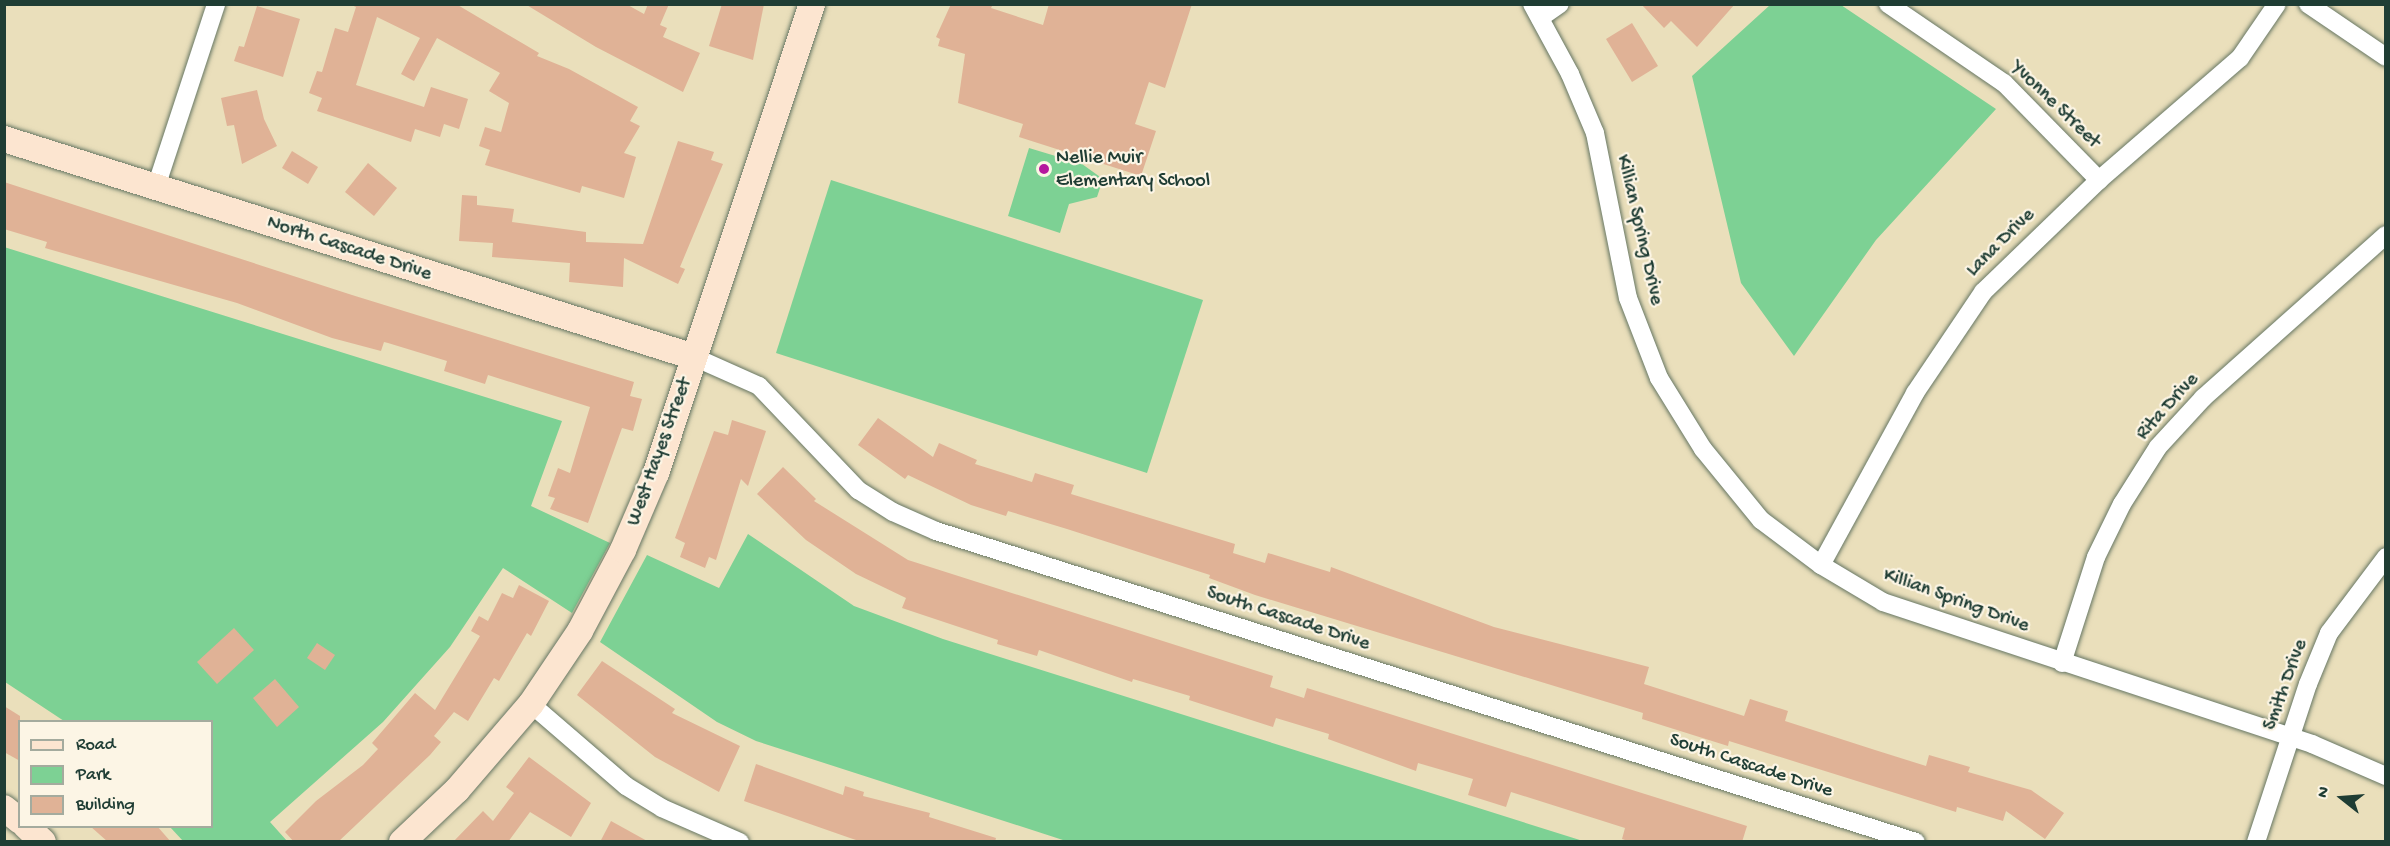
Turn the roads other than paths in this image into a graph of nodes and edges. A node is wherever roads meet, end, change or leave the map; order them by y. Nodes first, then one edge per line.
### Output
1 (216, 4) edge
2 (812, 4) edge
3 (1560, 4) edge
4 (1887, 4) edge
5 (2277, 4) edge
6 (2308, 4) edge
7 (1536, 11) edge
8 (2385, 57) edge
9 (4, 139) edge
10 (2099, 180) junction
11 (156, 188) junction
12 (2385, 235) edge
13 (694, 357) junction
14 (2385, 557) edge
15 (1821, 565) junction
16 (2062, 663) junction
17 (531, 704) junction
18 (2291, 737) junction
19 (2385, 776) edge
20 (4, 808) edge
21 (18, 819) edge
22 (28, 828) edge
23 (43, 842) edge
24 (402, 842) edge
25 (740, 842) edge
26 (1916, 842) edge
27 (2256, 842) edge

1 - 11 street
2 - 13 street, West Hayes Street
3 - 7 street
4 - 10 street, Yvonne Street
5 - 10 street, Lana Drive
6 - 8 street
7 - 15 street, Killian Spring Drive
9 - 11 street, North Cascade Drive
10 - 15 street, Lana Drive
11 - 13 street, North Cascade Drive
12 - 16 street, Rita Drive
13 - 17 street, West Hayes Street
13 - 26 street, South Cascade Drive
14 - 18 street, Smith Drive
15 - 16 street, Killian Spring Drive
16 - 18 street, Killian Spring Drive
17 - 24 street, West Hayes Street
17 - 25 street
18 - 19 street, Killian Spring Drive
18 - 27 street, Smith Drive
20 - 21 street
22 - 23 street

